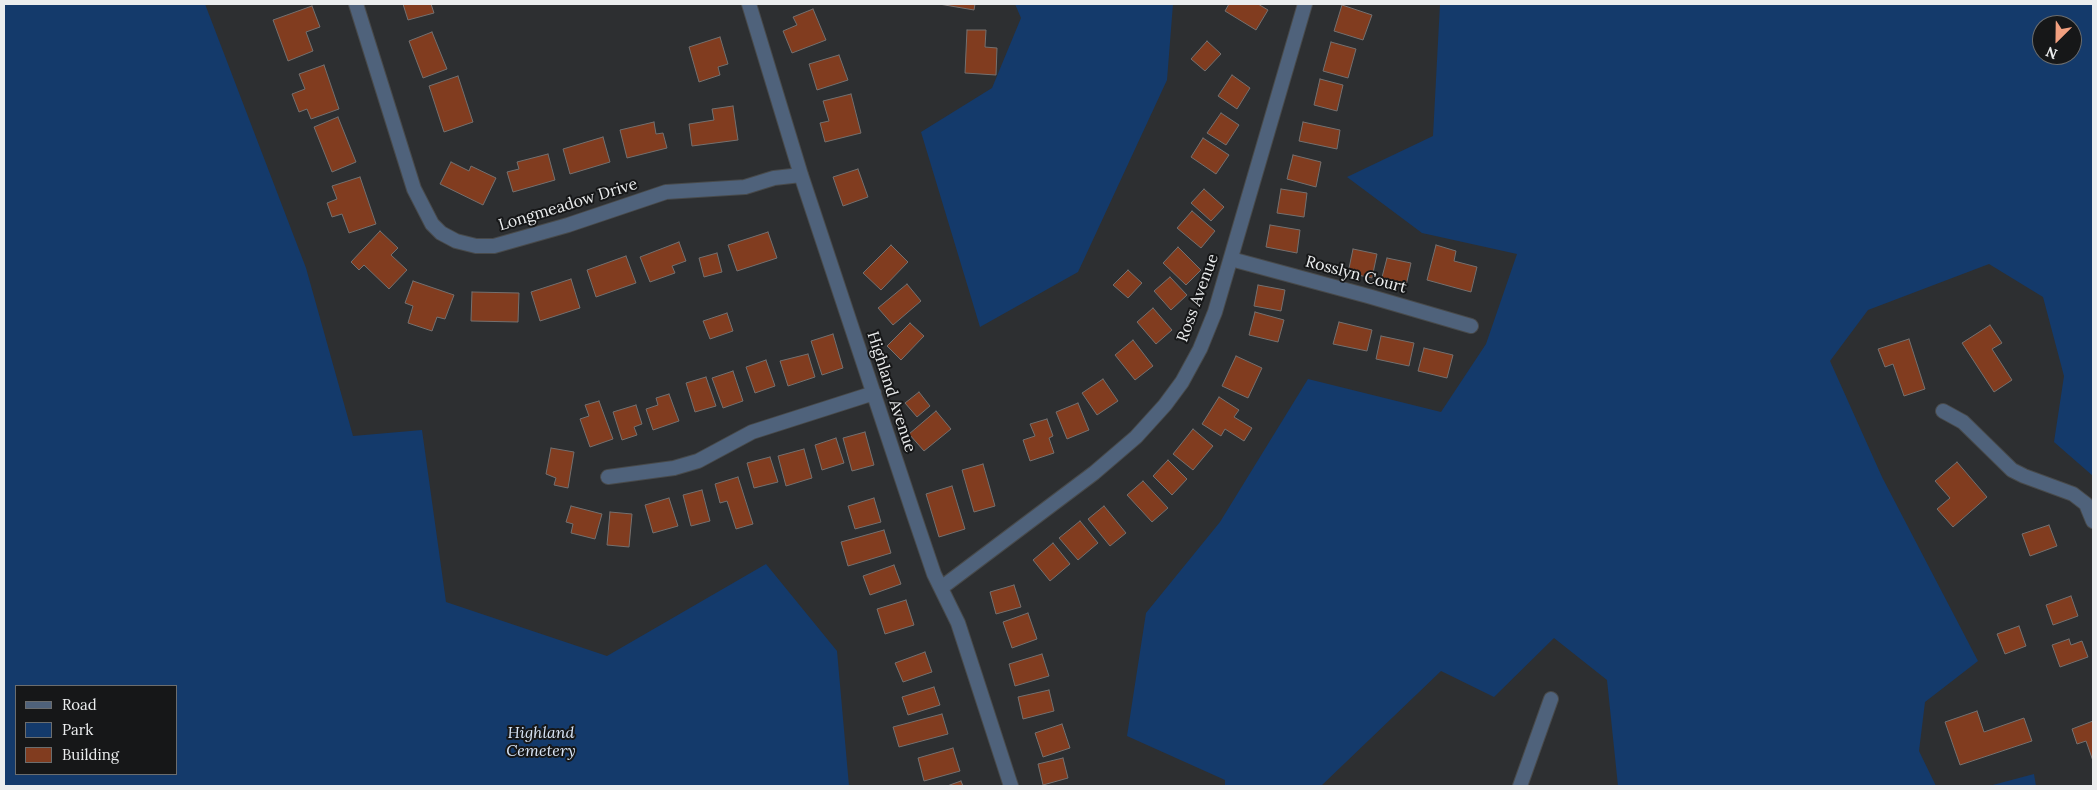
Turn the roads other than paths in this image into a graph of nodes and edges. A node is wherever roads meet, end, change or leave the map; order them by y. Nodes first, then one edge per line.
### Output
1 (356, 4) edge
2 (749, 4) edge
3 (1305, 4) edge
4 (801, 175) junction
5 (1231, 259) junction
6 (1471, 326) dead end
7 (874, 393) junction
8 (1944, 411) dead end
9 (608, 477) dead end
10 (2093, 522) edge
11 (941, 588) junction
12 (1551, 699) dead end
13 (1011, 786) edge
14 (1520, 786) edge

1 - 4 street, Longmeadow Drive
2 - 4 street, Highland Avenue
3 - 5 street, Ross Avenue
4 - 7 street, Highland Avenue
5 - 6 street, Rosslyn Court
5 - 11 street, Ross Avenue
7 - 9 street
7 - 11 street, Highland Avenue
8 - 10 street
11 - 13 street, Highland Avenue
12 - 14 street

